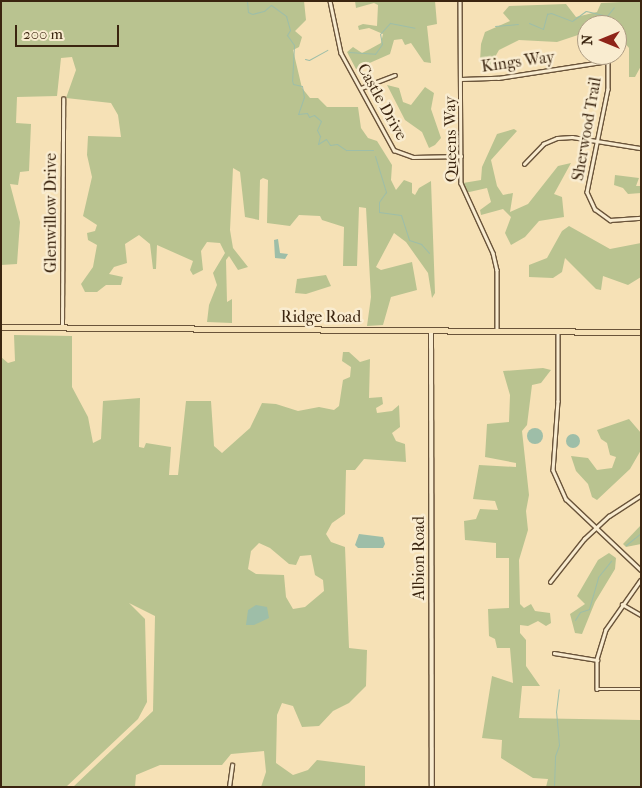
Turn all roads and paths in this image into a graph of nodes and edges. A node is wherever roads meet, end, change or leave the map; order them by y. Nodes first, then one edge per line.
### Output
1 (330, 1) edge
2 (460, 1) edge
3 (582, 65) edge
4 (608, 65) edge
5 (395, 75) dead end
6 (461, 79) junction
7 (361, 88) junction
8 (63, 99) dead end
9 (598, 141) junction
10 (641, 148) edge
11 (461, 156) junction
12 (524, 164) dead end
13 (641, 218) edge
14 (1, 327) edge
15 (62, 328) junction
16 (431, 330) junction
17 (497, 330) junction
18 (558, 331) junction
19 (641, 332) edge
20 (641, 495) edge
21 (597, 528) junction
22 (641, 570) edge
23 (641, 580) edge
24 (550, 582) dead end
25 (622, 604) junction
26 (641, 615) edge
27 (554, 653) dead end
28 (598, 660) junction
29 (641, 689) edge
30 (232, 765) dead end
31 (229, 787) edge
32 (432, 787) edge

1 - 7 street, Castle Drive
2 - 6 street, Queens Way
3 - 6 street, Kings Way
4 - 9 street, Sherwood Trail
5 - 7 street
6 - 11 street, Queens Way
7 - 11 street, Castle Drive
8 - 15 street, Glenwillow Drive
9 - 10 street
9 - 12 street
9 - 13 street, Sherwood Trail
11 - 17 street, Queens Way
14 - 15 main road, Ridge Road
15 - 16 main road, Ridge Road
16 - 17 main road, Ridge Road
16 - 32 street, Albion Road
17 - 18 main road, Ridge Road
18 - 19 main road, Ridge Road
18 - 21 street
20 - 21 street
21 - 22 street
21 - 24 street
23 - 25 street
25 - 26 street
25 - 28 street
27 - 28 street
28 - 29 street
30 - 31 street

